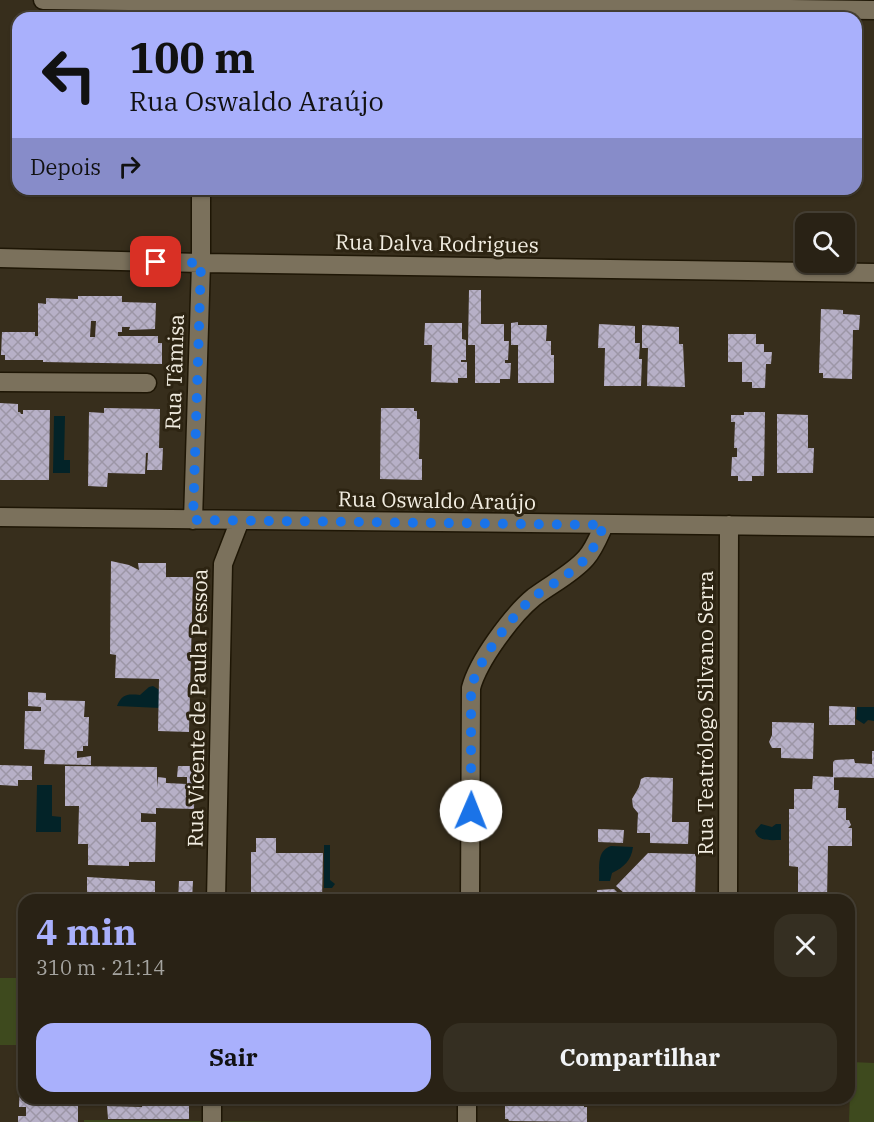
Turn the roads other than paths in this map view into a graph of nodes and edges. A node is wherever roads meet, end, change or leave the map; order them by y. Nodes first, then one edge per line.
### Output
1 (43, 0) edge
2 (202, 7) edge
3 (874, 10) edge
4 (201, 195) edge
5 (0, 258) edge
6 (201, 263) junction
7 (874, 273) edge
8 (0, 382) edge
9 (147, 383) dead end
10 (0, 517) edge
11 (193, 520) junction
12 (240, 520) junction
13 (604, 525) junction
14 (729, 525) junction
15 (874, 527) edge
16 (216, 894) edge
17 (470, 894) edge
18 (728, 894) edge
19 (212, 1104) edge
20 (467, 1104) edge
21 (212, 1122) edge
22 (467, 1122) edge

1 - 2 street
2 - 3 street
4 - 6 street, Rua Tâmisa
5 - 6 street, Rua Dalva Rodrigues
6 - 7 street, Rua Dalva Rodrigues
6 - 11 street, Rua Tâmisa
8 - 9 street
10 - 11 street, Rua Oswaldo Araújo
11 - 12 street, Rua Oswaldo Araújo
12 - 13 street, Rua Oswaldo Araújo
12 - 16 street, Rua Vicente de Paula Pessoa
13 - 14 street, Rua Oswaldo Araújo
13 - 17 street
14 - 15 street, Rua Oswaldo Araújo
14 - 18 street, Rua Teatrólogo Silvano Serra
19 - 21 street
20 - 22 street

